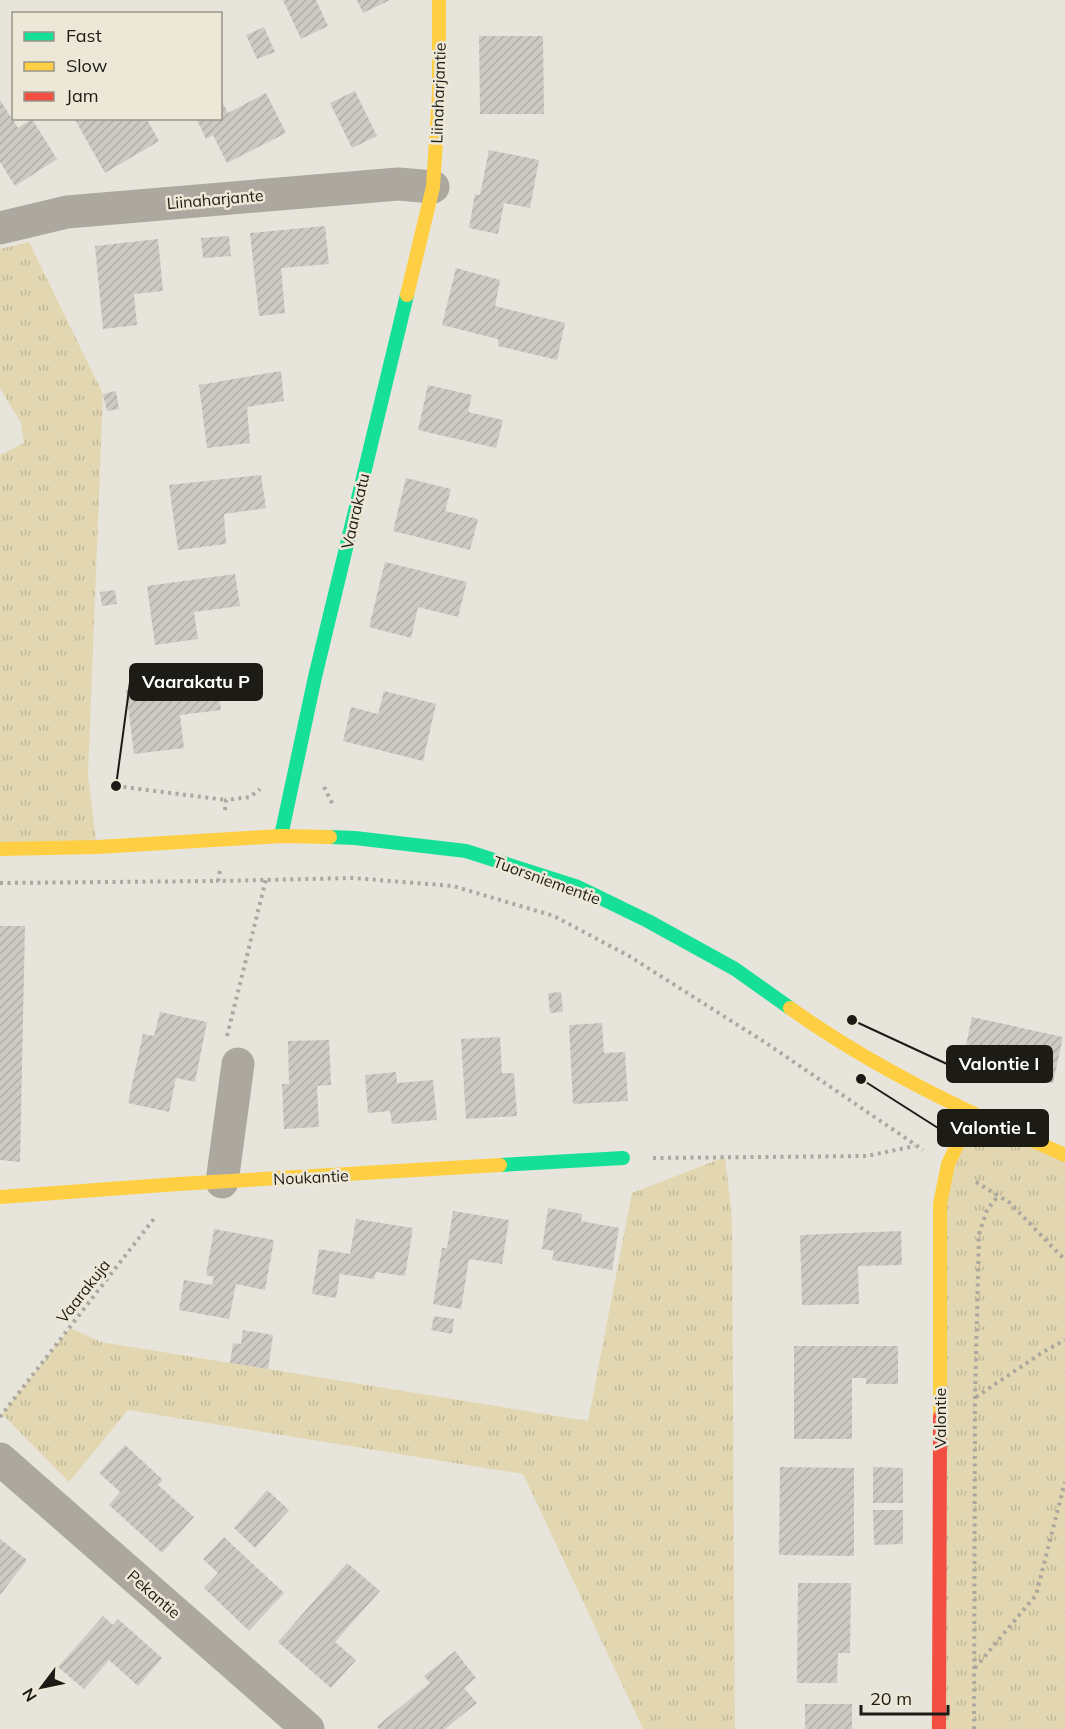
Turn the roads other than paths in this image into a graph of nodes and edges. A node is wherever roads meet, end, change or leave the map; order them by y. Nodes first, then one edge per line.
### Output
1 (440, 0) edge
2 (433, 187) junction
3 (0, 228) edge
4 (281, 836) junction
5 (0, 849) edge
6 (238, 1064) dead end
7 (972, 1114) junction
8 (1065, 1155) edge
9 (622, 1158) road end
10 (222, 1182) junction
11 (0, 1197) edge
12 (0, 1459) edge
13 (308, 1729) edge
14 (939, 1729) edge

1 - 2 main road, Liinaharjantie
2 - 3 street, Liinaharjante
2 - 4 main road, Vaarakatu
4 - 5 main road, Tuorsniementie
4 - 7 main road, Tuorsniementie
6 - 10 street
7 - 8 main road, Tuorsniementie
7 - 14 main road, Valontie
9 - 10 main road, Noukantie
10 - 11 main road, Noukantie
12 - 13 street, Pekantie

